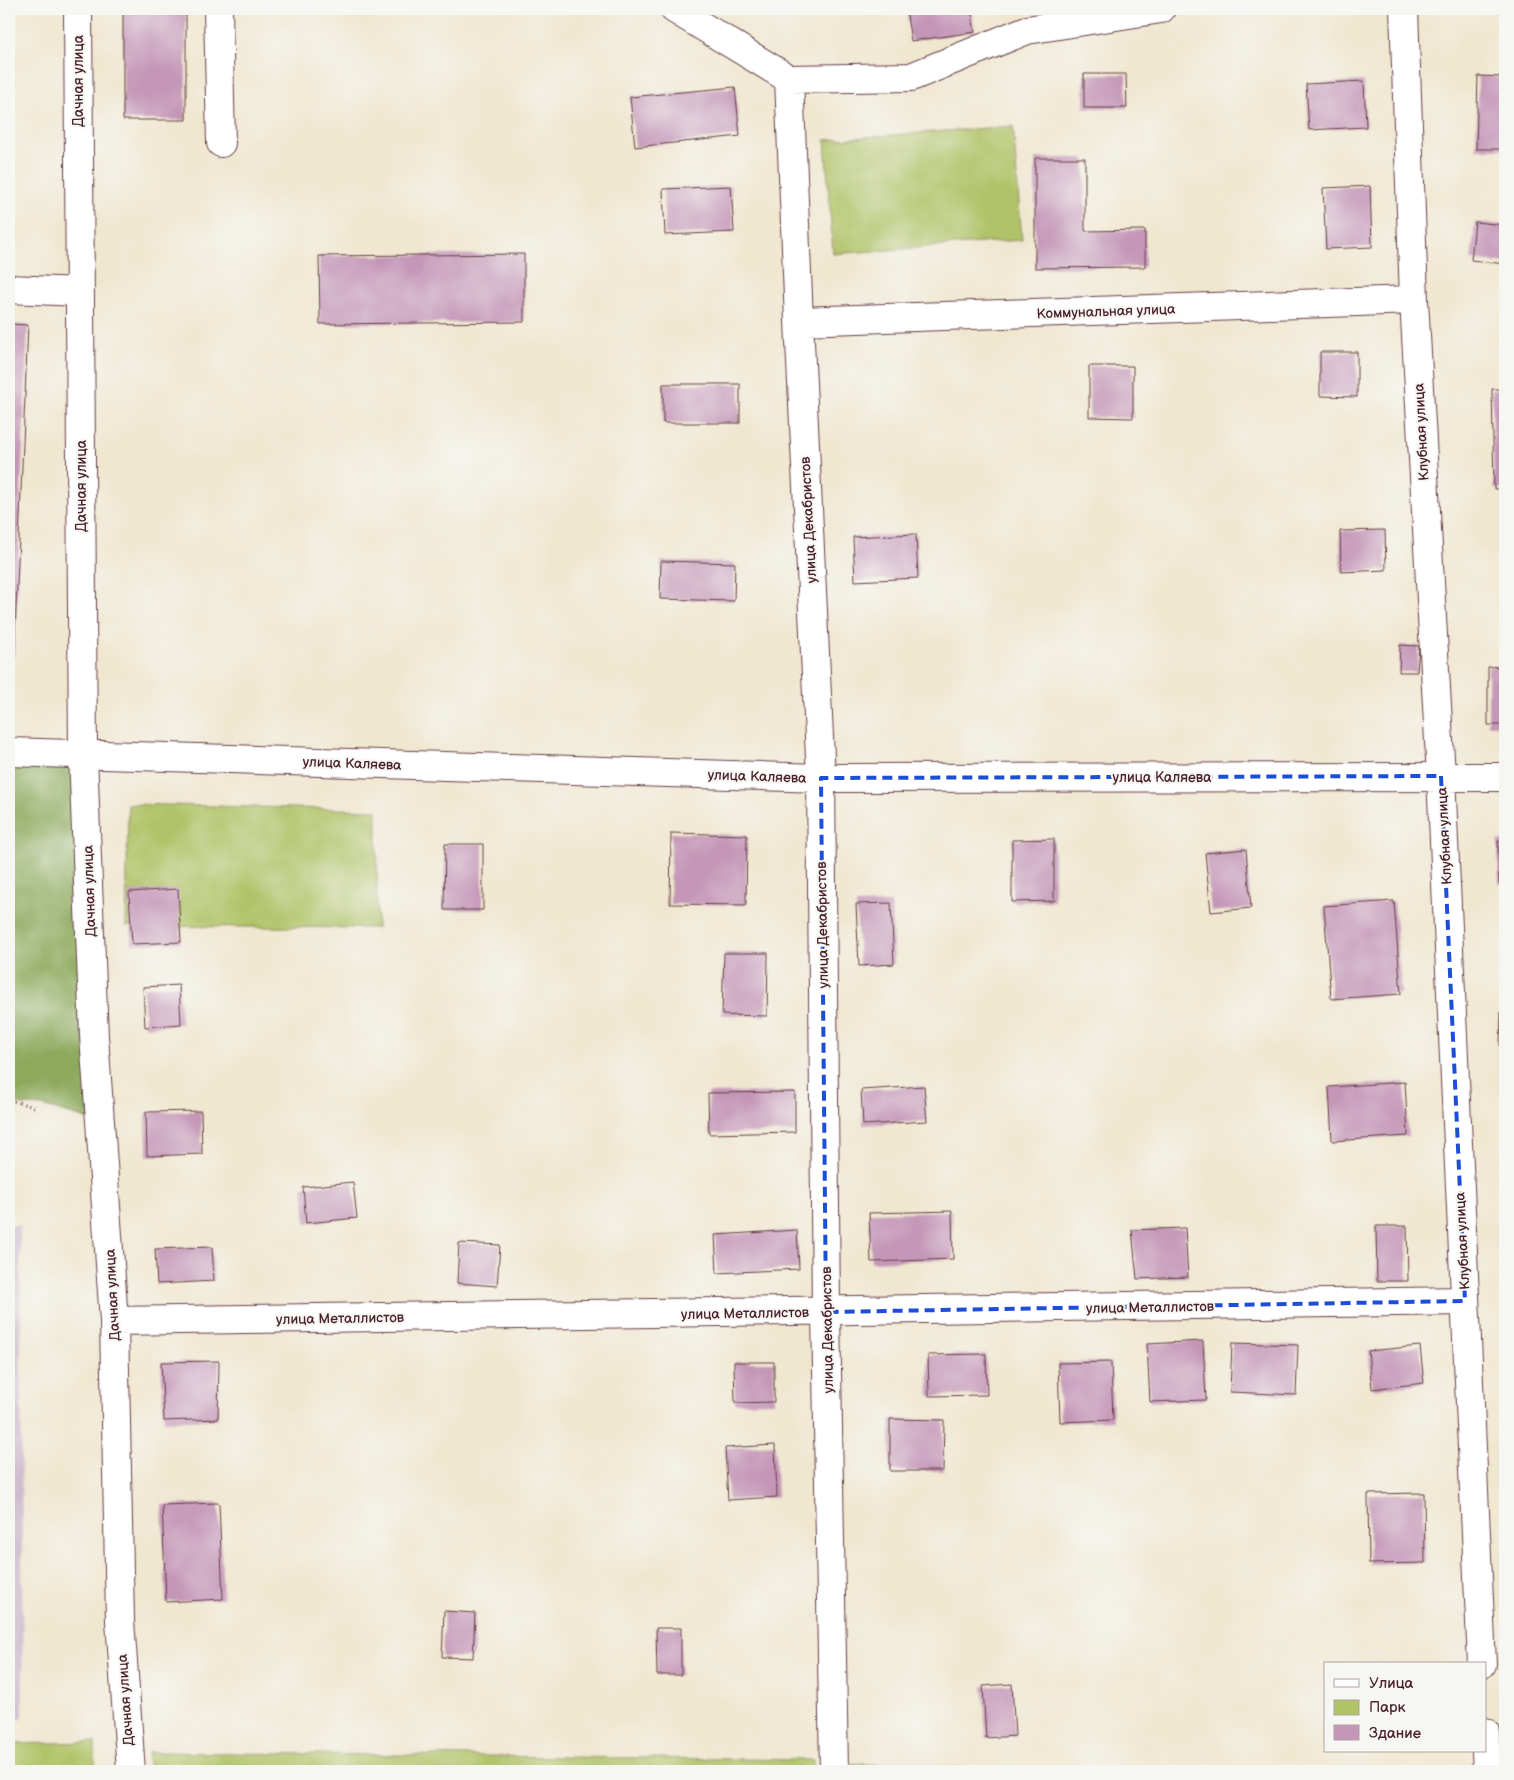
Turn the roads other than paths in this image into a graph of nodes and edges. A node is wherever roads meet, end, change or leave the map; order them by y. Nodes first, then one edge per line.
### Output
1 (78, 9) edge
2 (218, 9) edge
3 (674, 9) edge
4 (1161, 9) edge
5 (1404, 9) edge
6 (790, 79) junction
7 (221, 143) dead end
8 (9, 289) edge
9 (80, 292) junction
10 (1414, 300) junction
11 (799, 321) junction
12 (9, 752) edge
13 (83, 755) junction
14 (1441, 776) junction
15 (1505, 776) edge
16 (821, 778) junction
17 (1465, 1302) junction
18 (826, 1312) junction
19 (114, 1321) junction
20 (1482, 1662) edge
21 (1486, 1752) edge
22 (131, 1771) edge
23 (834, 1771) edge
24 (1487, 1771) edge

1 - 9 street, Дачная улица
2 - 7 street
3 - 6 street
4 - 6 street
5 - 10 street, Клубная улица
6 - 11 street, улица Декабристов
8 - 9 street
9 - 13 street, Дачная улица
10 - 11 street, Коммунальная улица
10 - 14 street, Клубная улица
11 - 16 street, улица Декабристов
12 - 13 street, улица Каляева
13 - 16 street, улица Каляева
13 - 19 street, Дачная улица
14 - 15 street, улица Каляева
14 - 16 street, улица Каляева
14 - 17 street, Клубная улица
16 - 18 street, улица Декабристов
17 - 18 street, улица Металлистов
17 - 20 street, Клубная улица
18 - 19 street, улица Металлистов
18 - 23 street, улица Декабристов
19 - 22 street, Дачная улица
21 - 24 street

